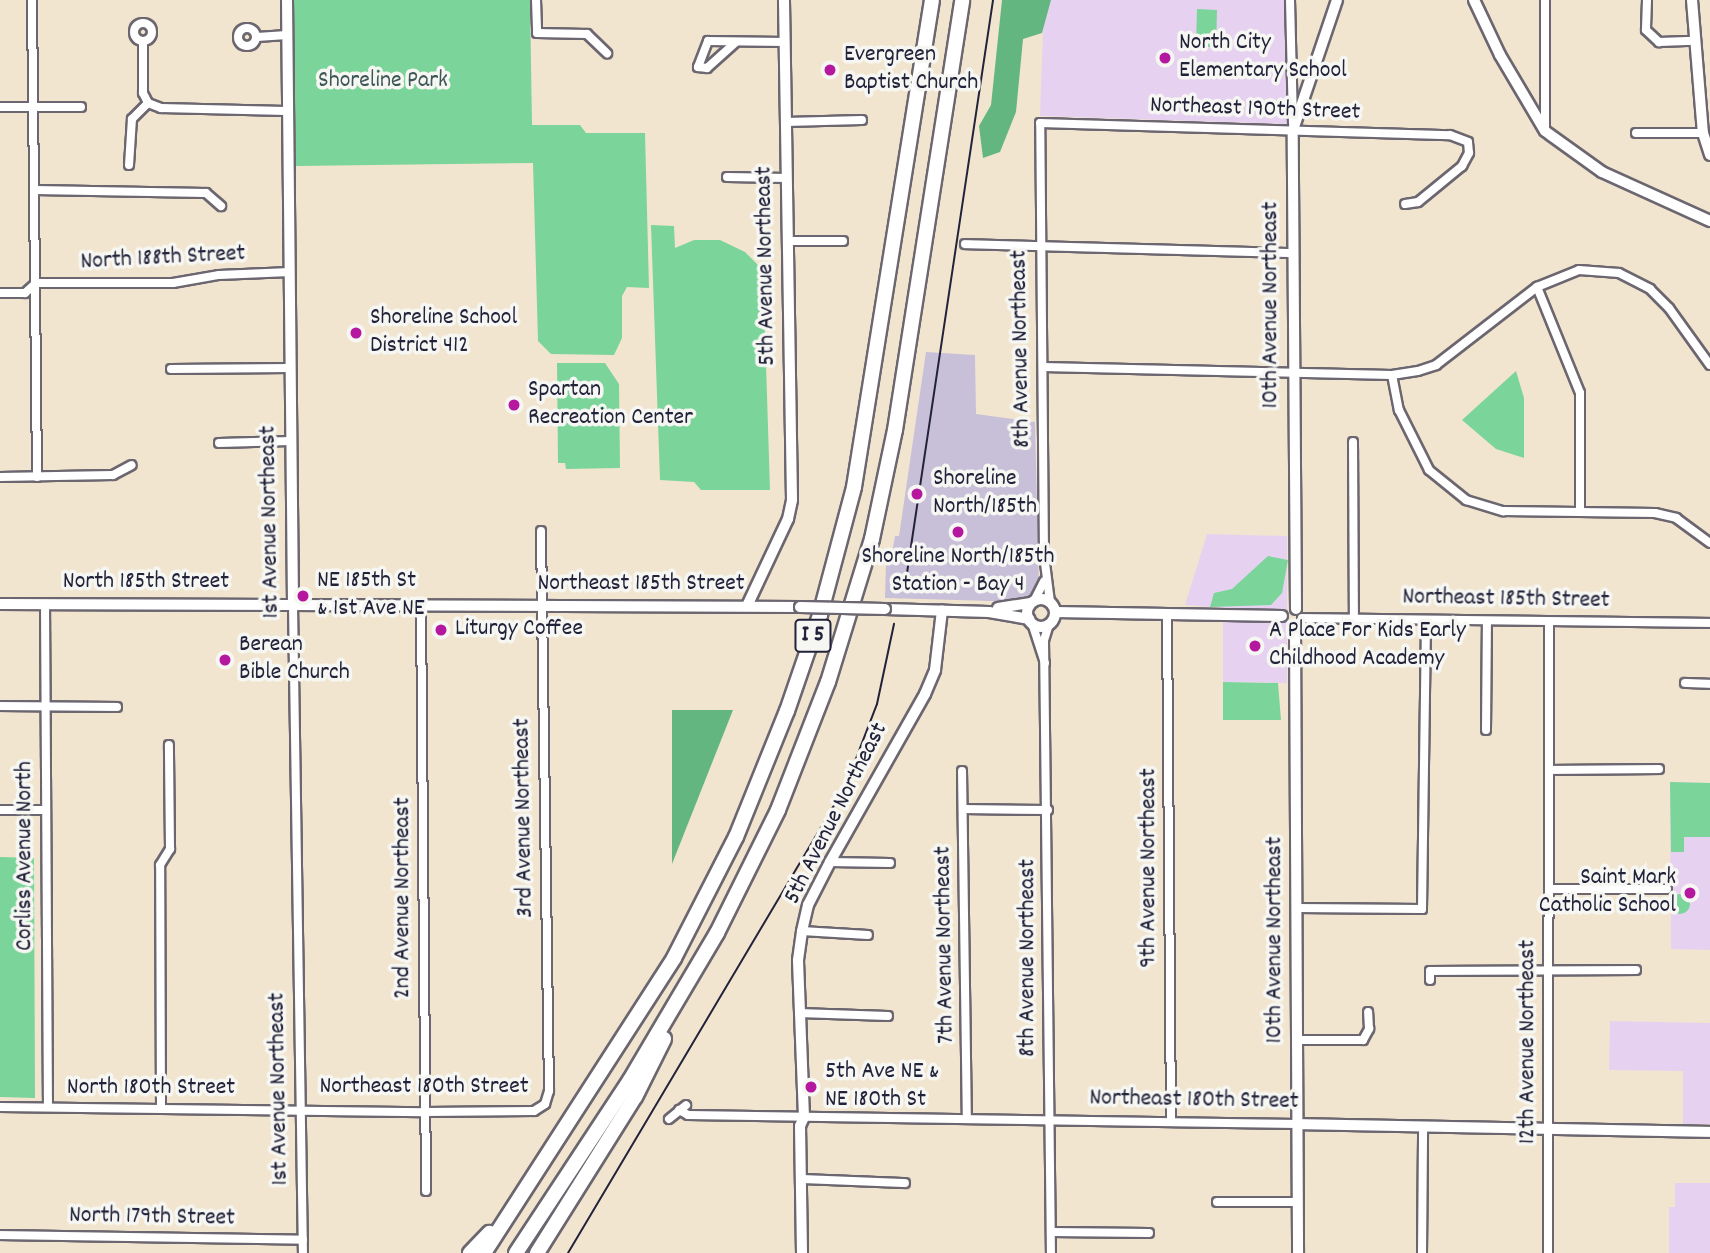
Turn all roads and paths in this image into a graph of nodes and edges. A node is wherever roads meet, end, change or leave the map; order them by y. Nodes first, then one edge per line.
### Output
1 (32, 0) edge
2 (287, 0) edge
3 (536, 0) edge
4 (784, 0) edge
5 (932, 0) edge
6 (962, 0) edge
7 (1290, 0) edge
8 (1337, 0) edge
9 (1474, 0) edge
10 (1545, 0) edge
11 (1647, 0) edge
12 (1692, 0) edge
13 (287, 35) junction
14 (257, 37) dead end
15 (143, 41) dead end
16 (1694, 41) junction
17 (736, 42) junction
18 (785, 43) junction
19 (607, 53) dead end
20 (148, 103) junction
21 (0, 107) edge
22 (33, 107) junction
23 (81, 107) dead end
24 (286, 111) junction
25 (862, 120) dead end
26 (786, 122) junction
27 (1040, 122) joint
28 (1293, 130) junction
29 (1545, 131) junction
30 (1636, 133) dead end
31 (1703, 134) junction
32 (1710, 155) edge
33 (128, 165) dead end
34 (727, 177) dead end
35 (787, 178) junction
36 (35, 190) junction
37 (1405, 204) dead end
38 (221, 206) dead end
39 (1710, 221) edge
40 (788, 241) junction
41 (843, 241) dead end
42 (965, 244) dead end
43 (1041, 245) junction
44 (1293, 253) junction
45 (290, 272) junction
46 (36, 283) junction
47 (1536, 287) junction
48 (0, 293) edge
49 (1710, 365) edge
50 (1043, 367) junction
51 (290, 368) junction
52 (171, 369) dead end
53 (1293, 374) junction
54 (1392, 375) junction
55 (290, 441) junction
56 (1353, 442) dead end
57 (219, 443) dead end
58 (132, 465) dead end
59 (0, 477) edge
60 (37, 477) junction
61 (1580, 512) junction
62 (541, 531) dead end
63 (1710, 543) edge
64 (1045, 574) junction
65 (1033, 602) junction
66 (0, 604) edge
67 (45, 604) junction
68 (293, 605) junction
69 (421, 605) junction
70 (542, 605) junction
71 (747, 606) junction
72 (1053, 607) junction
73 (942, 610) junction
74 (989, 612) junction
75 (1167, 614) junction
76 (1282, 616) junction
77 (1298, 618) junction
78 (1354, 619) junction
79 (1426, 620) junction
80 (1030, 621) junction
81 (1487, 621) junction
82 (1549, 622) junction
83 (1710, 623) edge
84 (1049, 624) junction
85 (1045, 663) junction
86 (1685, 683) dead end
87 (1710, 684) edge
88 (0, 706) edge
89 (45, 706) junction
90 (117, 707) dead end
91 (1486, 730) dead end
92 (169, 744) dead end
93 (1659, 769) dead end
94 (1550, 770) junction
95 (962, 771) dead end
96 (963, 809) junction
97 (0, 810) edge
98 (44, 810) junction
99 (1048, 810) junction
100 (830, 862) junction
101 (890, 863) dead end
102 (1549, 889) junction
103 (1667, 889) dead end
104 (1297, 908) junction
105 (802, 931) junction
106 (868, 935) dead end
107 (1548, 970) junction
108 (1636, 970) dead end
109 (1430, 975) dead end
110 (683, 992) junction
111 (1368, 1012) dead end
112 (799, 1013) junction
113 (888, 1016) dead end
114 (1297, 1040) junction
115 (545, 1104) joint
116 (0, 1107) edge
117 (48, 1107) junction
118 (161, 1108) junction
119 (302, 1110) junction
120 (425, 1112) junction
121 (804, 1117) junction
122 (669, 1119) dead end
123 (967, 1119) junction
124 (1049, 1120) junction
125 (1171, 1122) junction
126 (1298, 1124) junction
127 (1423, 1126) junction
128 (1548, 1130) junction
129 (1710, 1132) edge
130 (800, 1179) junction
131 (905, 1183) dead end
132 (426, 1191) dead end
133 (1217, 1202) dead end
134 (1298, 1202) junction
135 (514, 1207) junction
136 (1051, 1232) junction
137 (1149, 1233) dead end
138 (0, 1235) edge
139 (303, 1240) junction
140 (303, 1253) edge
141 (470, 1253) edge
142 (484, 1253) edge
143 (516, 1253) edge
144 (537, 1253) edge
145 (802, 1253) edge
146 (1051, 1253) edge
147 (1298, 1253) edge
148 (1422, 1253) edge
149 (1548, 1253) edge

1 - 22 street
2 - 13 street, 1st Avenue Northeast
3 - 19 street
4 - 18 street, 5th Avenue Northeast
5 - 135 highway, I 5
6 - 110 highway, I 5
7 - 28 street, 10th Avenue Northeast
8 - 28 street
9 - 29 street
10 - 29 street
11 - 16 street
12 - 16 street
13 - 14 street
13 - 24 street, 1st Avenue Northeast
15 - 20 street
16 - 31 street
17 - 17 street
17 - 18 street
18 - 26 street, 5th Avenue Northeast
20 - 24 street
20 - 33 street
21 - 22 street
22 - 23 street
22 - 36 street
24 - 45 street, 1st Avenue Northeast
25 - 26 street
26 - 35 street, 5th Avenue Northeast
27 - 28 street, Northeast 190th Street
27 - 43 street, 8th Avenue Northeast
28 - 37 street, Northeast 190th Street
28 - 44 street, 10th Avenue Northeast
29 - 39 street
30 - 31 street
31 - 32 street
34 - 35 street
35 - 40 street, 5th Avenue Northeast
36 - 38 street
36 - 46 street
40 - 41 street
40 - 71 street, 5th Avenue Northeast
42 - 43 street
43 - 44 street
43 - 50 street, 8th Avenue Northeast
44 - 53 street, 10th Avenue Northeast
45 - 46 street, North 188th Street
45 - 51 street, 1st Avenue Northeast
46 - 48 street, North 188th Street
46 - 60 street
47 - 49 street
47 - 54 street
47 - 61 street
50 - 53 street
50 - 64 street, 8th Avenue Northeast
51 - 52 street
51 - 55 street, 1st Avenue Northeast
53 - 54 street
53 - 77 street, 10th Avenue Northeast
54 - 61 street
55 - 57 street
55 - 68 street, 1st Avenue Northeast
56 - 78 street
58 - 60 street
59 - 60 street
61 - 63 street
62 - 70 street, 3rd Avenue Northeast
64 - 65 street, 8th Avenue Northeast
64 - 72 street, 8th Avenue Northeast
65 - 72 street, Northeast 185th Street
65 - 74 street, Northeast 185th Street
65 - 80 street
66 - 67 street, North 185th Street
67 - 68 street, North 185th Street
67 - 89 street, Corliss Avenue North
68 - 69 street, Northeast 185th Street
68 - 119 street, 1st Avenue Northeast
69 - 70 street, Northeast 185th Street
69 - 120 street, 2nd Avenue Northeast
70 - 71 street, Northeast 185th Street
70 - 115 street, 3rd Avenue Northeast
71 - 73 street, Northeast 185th Street, bridge
72 - 75 street
72 - 84 street
73 - 74 street, Northeast 185th Street
73 - 100 street, 5th Avenue Northeast
74 - 80 street, Northeast 185th Street
75 - 76 street
75 - 125 street, 9th Avenue Northeast
76 - 77 street
76 - 77 street
77 - 78 street, Northeast 185th Street
77 - 104 street, 10th Avenue Northeast
78 - 79 street, Northeast 185th Street
79 - 81 street, Northeast 185th Street
79 - 104 street
80 - 84 street, Northeast 185th Street
80 - 85 street, 8th Avenue Northeast
81 - 82 street, Northeast 185th Street
81 - 91 street
82 - 83 street, Northeast 185th Street
82 - 94 street, 12th Avenue Northeast
84 - 85 street, 8th Avenue Northeast
85 - 99 street, 8th Avenue Northeast
86 - 87 street
88 - 89 street
89 - 90 street
89 - 98 street, Corliss Avenue North
92 - 118 street
93 - 94 street
94 - 102 street, 12th Avenue Northeast
95 - 96 street, 7th Avenue Northeast
96 - 99 street
96 - 123 street, 7th Avenue Northeast
97 - 98 street
98 - 117 street, Corliss Avenue North
99 - 124 street, 8th Avenue Northeast
100 - 101 street
100 - 105 street, 5th Avenue Northeast
102 - 103 street
102 - 107 street, 12th Avenue Northeast
104 - 114 street, 10th Avenue Northeast
105 - 106 street
105 - 112 street, 5th Avenue Northeast
107 - 108 street
107 - 109 street
107 - 128 street, 12th Avenue Northeast
110 - 143 highway, I 5
110 - 144 highway
111 - 114 street
112 - 113 street
112 - 121 street, 5th Avenue Northeast
114 - 126 street, 10th Avenue Northeast
115 - 120 street, Northeast 180th Street
116 - 117 street, North 180th Street
117 - 118 street, North 180th Street
118 - 119 street, North 180th Street
119 - 120 street, Northeast 180th Street
119 - 139 street, 1st Avenue Northeast
120 - 132 street, 2nd Avenue Northeast
121 - 122 street, Northeast 180th Street
121 - 123 street, Northeast 180th Street
121 - 130 street, 5th Avenue Northeast
123 - 124 street, Northeast 180th Street
124 - 125 street, Northeast 180th Street
124 - 136 street, 8th Avenue Northeast
125 - 126 street, Northeast 180th Street
126 - 127 street, Northeast 180th Street
126 - 134 street, 10th Avenue Northeast
127 - 128 street, Northeast 180th Street
127 - 148 street
128 - 129 street, Northeast 180th Street
128 - 149 street, 12th Avenue Northeast
130 - 131 street
130 - 145 street, 5th Avenue Northeast
133 - 134 street
134 - 147 street, 10th Avenue Northeast
135 - 141 highway
135 - 142 highway, I 5
136 - 137 street
136 - 146 street, 8th Avenue Northeast
138 - 139 street, North 179th Street
139 - 140 street, 1st Avenue Northeast

